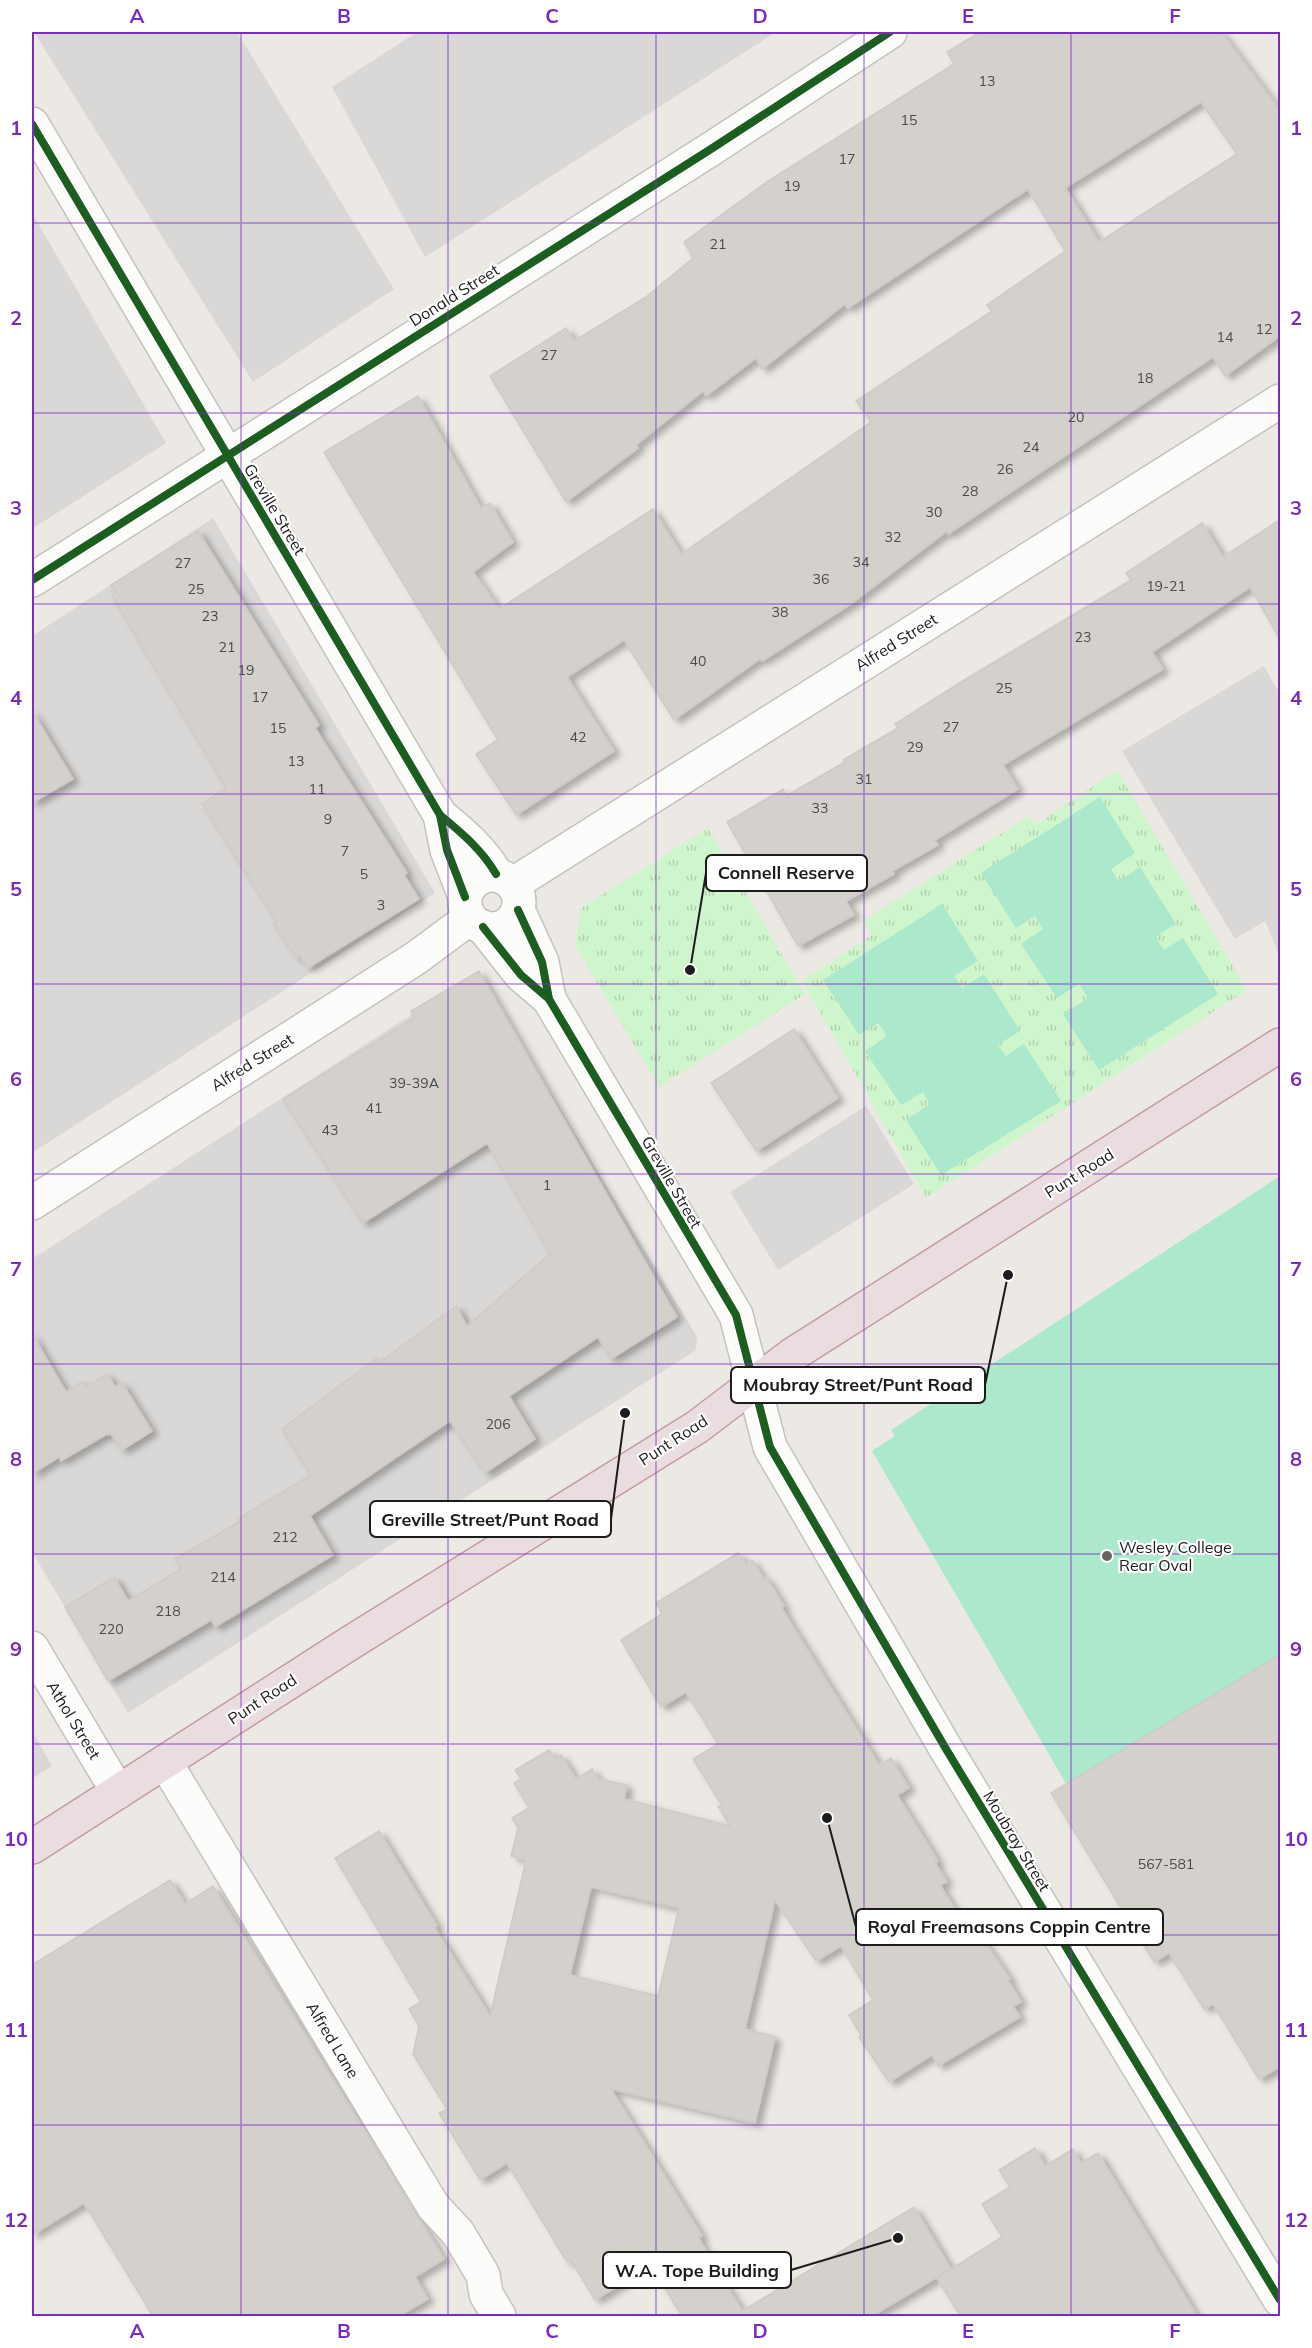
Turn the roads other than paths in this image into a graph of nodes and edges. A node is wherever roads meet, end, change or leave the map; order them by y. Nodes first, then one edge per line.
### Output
1 (890, 32) edge
2 (32, 124) edge
3 (1281, 401) edge
4 (228, 456) junction
5 (32, 580) edge
6 (440, 815) junction
7 (509, 889) junction
8 (472, 914) junction
9 (549, 999) junction
10 (1281, 1045) edge
11 (32, 1203) edge
12 (752, 1385) junction
13 (32, 1648) edge
14 (165, 1762) junction
15 (118, 1792) junction
16 (32, 1847) edge
17 (1281, 2300) edge
18 (499, 2316) edge

1 - 4 street, Donald Street
2 - 4 street, Greville Street
3 - 7 street, Alfred Street
4 - 5 street, Donald Street
4 - 6 street, Greville Street
6 - 7 street, Greville Street
6 - 8 street, Greville Street
7 - 8 street
7 - 8 street
7 - 9 street, Greville Street
8 - 9 street, Greville Street
8 - 11 street, Alfred Street
9 - 12 street, Greville Street
10 - 12 highway, Punt Road
12 - 14 highway, Punt Road
12 - 17 street, Moubray Street
13 - 15 street, Athol Street
14 - 15 highway, Punt Road
14 - 18 street, Alfred Lane
15 - 16 highway, Punt Road

